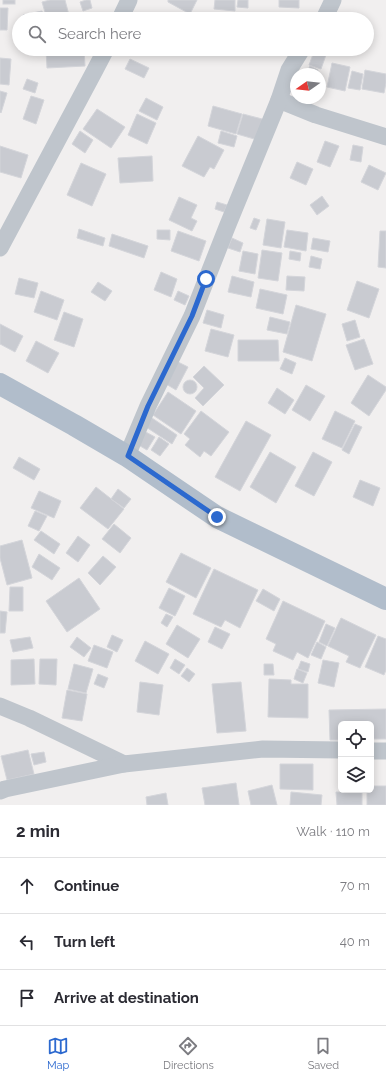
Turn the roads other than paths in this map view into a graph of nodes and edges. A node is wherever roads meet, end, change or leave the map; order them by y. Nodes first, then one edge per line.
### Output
1 (129, 0) edge
2 (333, 0) edge
3 (123, 12) edge
4 (327, 12) edge
5 (102, 56) edge
6 (298, 56) edge
7 (279, 100) junction
8 (386, 137) edge
9 (0, 248) edge
10 (0, 384) edge
11 (128, 456) junction
12 (386, 599) edge
13 (0, 706) edge
14 (338, 750) edge
15 (374, 751) edge
16 (386, 751) edge
17 (124, 764) junction
18 (0, 790) edge

1 - 3 street
2 - 4 street
5 - 9 street
6 - 7 street
7 - 8 street
7 - 11 street
10 - 11 main road
11 - 12 main road
13 - 17 street
14 - 17 street
15 - 16 street
17 - 18 street

